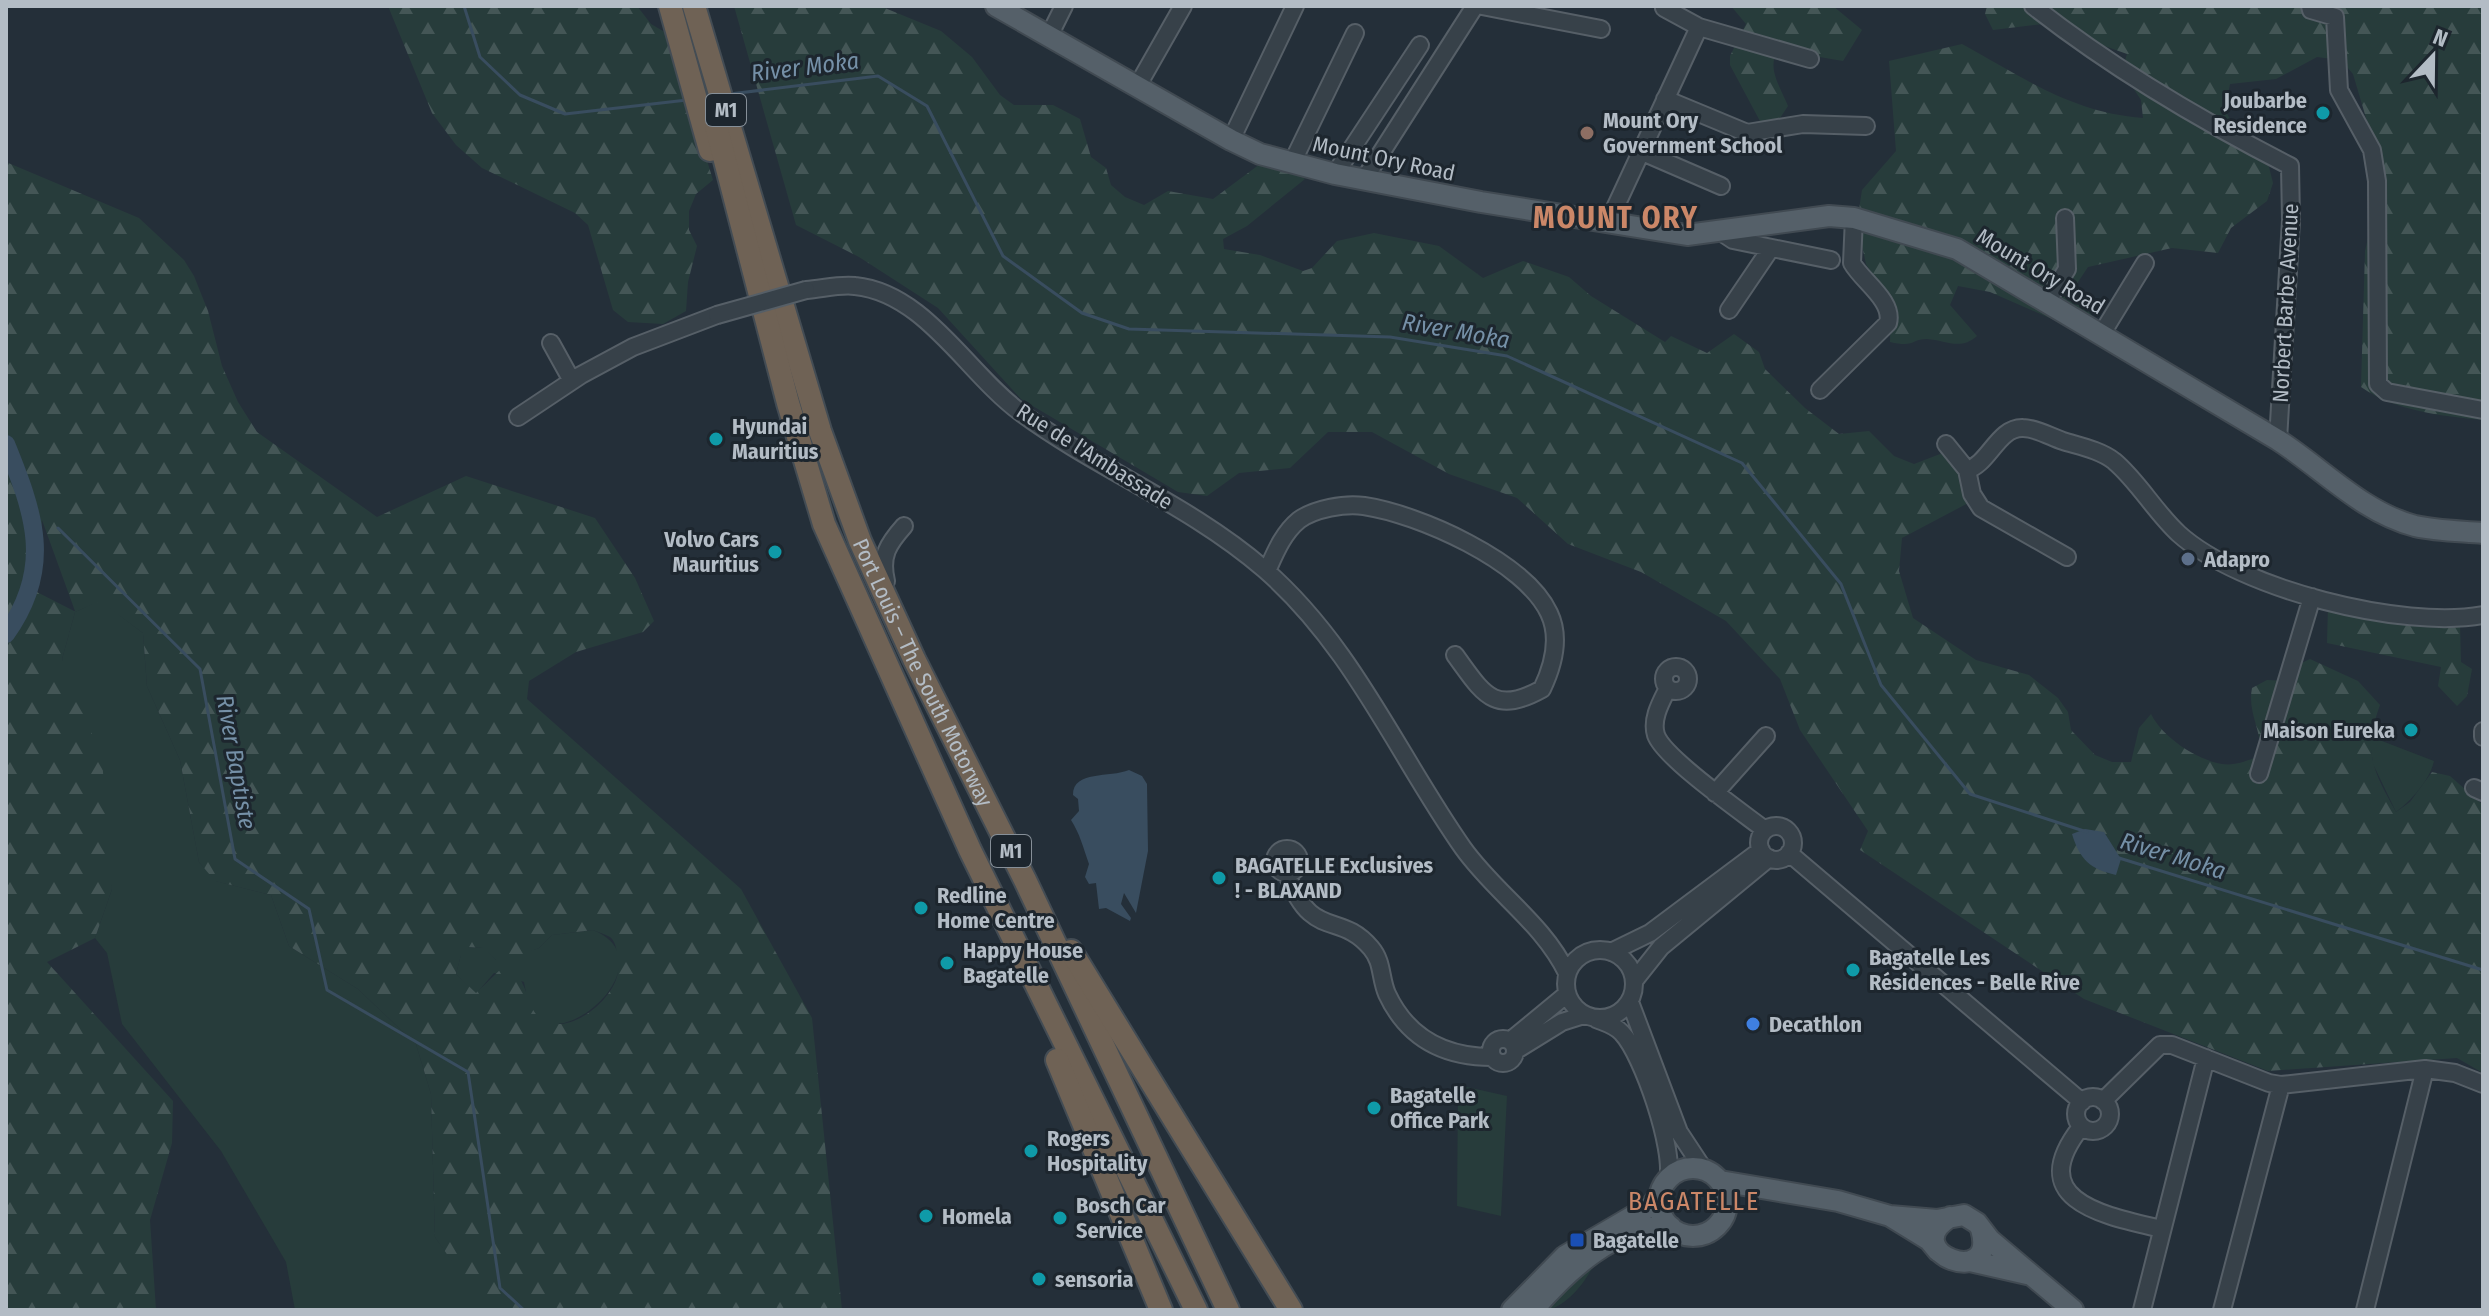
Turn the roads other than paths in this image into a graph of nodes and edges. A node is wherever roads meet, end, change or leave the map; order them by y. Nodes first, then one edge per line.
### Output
1 (707, 6) edge
2 (996, 6) edge
3 (1064, 6) edge
4 (1183, 6) edge
5 (1295, 6) edge
6 (1475, 6) edge
7 (1482, 6) edge
8 (2033, 6) edge
9 (2310, 6) edge
10 (679, 7) edge
11 (1664, 8) dead end
12 (1699, 27) junction
13 (1601, 29) dead end
14 (1355, 33) dead end
15 (1049, 36) junction
16 (1420, 45) dead end
17 (1810, 59) dead end
18 (1138, 85) junction
19 (1665, 99) junction
20 (1866, 126) dead end
21 (1231, 140) junction
22 (1640, 151) junction
23 (1292, 163) junction
24 (1335, 174) junction
25 (1365, 178) junction
26 (1721, 186) dead end
27 (750, 214) junction
28 (1854, 218) junction
29 (2065, 218) dead end
30 (1608, 223) junction
31 (1721, 232) junction
32 (1771, 248) junction
33 (1831, 260) dead end
34 (2145, 263) dead end
35 (2048, 300) junction
36 (1729, 310) dead end
37 (2101, 335) junction
38 (551, 343) dead end
39 (572, 381) junction
40 (1820, 390) dead end
41 (2483, 410) edge
42 (518, 417) dead end
43 (2278, 440) junction
44 (1946, 444) dead end
45 (1967, 470) junction
46 (904, 526) dead end
47 (2483, 533) edge
48 (2067, 557) dead end
49 (1267, 571) junction
50 (2312, 597) junction
51 (2483, 615) edge
52 (1455, 655) dead end
53 (914, 659) junction
54 (1668, 688) dead end
55 (1766, 736) dead end
56 (2259, 774) dead end
57 (1715, 793) junction
58 (1765, 830) junction
59 (970, 850) junction
60 (1789, 853) junction
61 (1765, 854) junction
62 (1287, 874) dead end
63 (1025, 880) junction
64 (1542, 934) junction
65 (1590, 951) junction
66 (1611, 952) junction
67 (1567, 973) junction
68 (1634, 981) junction
69 (1567, 994) junction
70 (1630, 1002) junction
71 (1589, 1017) junction
72 (1512, 1046) junction
73 (2206, 1058) junction
74 (2425, 1069) junction
75 (2483, 1084) edge
76 (2281, 1085) junction
77 (2103, 1101) junction
78 (2082, 1102) junction
79 (2081, 1127) junction
80 (1712, 1175) junction
81 (1664, 1186) junction
82 (1784, 1191) junction
83 (1724, 1215) junction
84 (1890, 1216) junction
85 (1950, 1217) junction
86 (1671, 1227) junction
87 (1981, 1229) junction
88 (2162, 1229) junction
89 (1938, 1251) junction
90 (1970, 1261) junction
91 (2035, 1276) junction
92 (1161, 1310) edge
93 (1196, 1310) edge
94 (1228, 1310) edge
95 (1291, 1310) edge
96 (1512, 1310) edge
97 (1533, 1310) edge
98 (2073, 1310) edge
99 (2142, 1310) edge
100 (2222, 1310) edge
101 (2365, 1310) edge

1 - 27 highway
2 - 15 main road, Mount Ory Road
3 - 15 street
4 - 18 street
5 - 21 street
6 - 25 street
7 - 13 street
8 - 43 street, Norbert Barbe Avenue
9 - 41 street
10 - 27 highway, Port Louis – The South Motorway / M1
10 - 27 highway
11 - 12 street
12 - 17 street
12 - 19 street
14 - 23 street
15 - 18 main road, Mount Ory Road
16 - 24 street
18 - 21 main road, Mount Ory Road
19 - 20 street
19 - 22 street
21 - 23 main road, Mount Ory Road
22 - 26 street
22 - 30 street
23 - 24 main road, Mount Ory Road
24 - 25 main road, Mount Ory Road
25 - 30 main road, Mount Ory Road
27 - 53 highway, Port Louis – The South Motorway / M1
27 - 59 highway, Port Louis – The South Motorway / M1
28 - 31 main road, Mount Ory Road
28 - 35 main road, Mount Ory Road
28 - 40 street
29 - 35 street
30 - 31 main road, Mount Ory Road
31 - 32 street
32 - 33 street
32 - 36 street
34 - 37 street
35 - 37 main road, Mount Ory Road
37 - 43 main road, Mount Ory Road
38 - 39 street
39 - 42 street, Rue de l'Ambassade
39 - 49 street, Rue de l'Ambassade, bridge
43 - 47 main road, Mount Ory Road
44 - 45 street
45 - 48 street
45 - 50 street
46 - 53 street
49 - 52 street
49 - 64 street, Rue de l'Ambassade
50 - 51 street
50 - 56 street
53 - 63 highway, Port Louis – The South Motorway / M1
54 - 57 street
55 - 57 street
57 - 58 street
58 - 60 street
58 - 61 street
59 - 92 highway
59 - 93 highway, Port Louis – The South Motorway / M1
60 - 61 street
60 - 78 street
61 - 66 street
61 - 68 street
62 - 72 street
63 - 94 highway, Port Louis – The South Motorway / M1
63 - 95 highway
64 - 65 street
64 - 67 street, Rue de l'Ambassade
65 - 66 street
65 - 67 street
66 - 68 street
67 - 69 street
68 - 70 street
69 - 71 street
69 - 72 street
70 - 71 street
70 - 80 street
71 - 72 street
71 - 81 street
73 - 76 street
73 - 77 street
73 - 88 street
74 - 75 street
74 - 76 street
74 - 101 street
76 - 100 street
77 - 78 street
77 - 79 street
78 - 79 street
79 - 88 street
80 - 81 main road
80 - 82 main road
80 - 83 main road
81 - 86 main road
81 - 96 main road
82 - 83 main road
82 - 84 main road
83 - 86 main road
84 - 85 main road
84 - 89 main road
85 - 87 main road
85 - 89 main road
86 - 97 main road
87 - 90 main road
87 - 91 main road
88 - 99 street
89 - 90 main road
90 - 91 main road
91 - 98 main road

